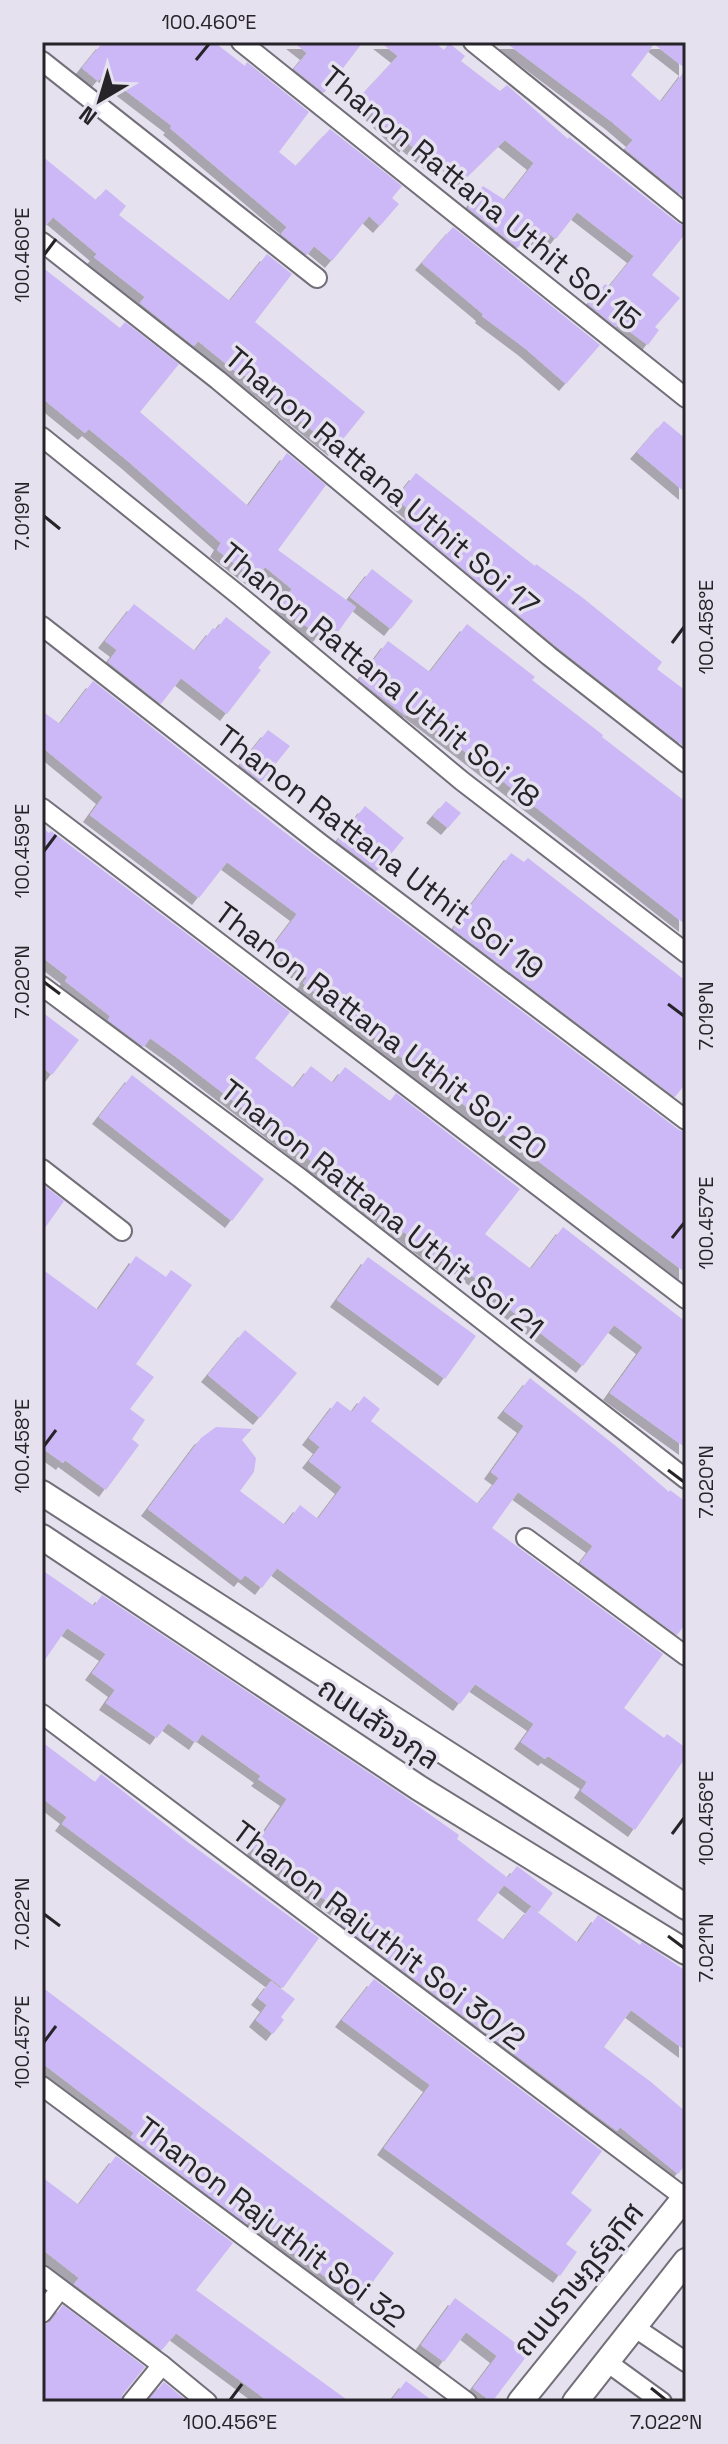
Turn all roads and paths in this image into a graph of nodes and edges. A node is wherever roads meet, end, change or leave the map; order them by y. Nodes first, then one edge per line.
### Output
1 (241, 42) edge
2 (473, 42) edge
3 (42, 61) edge
4 (686, 214) edge
5 (42, 242) edge
6 (317, 278) dead end
7 (686, 398) edge
8 (42, 437) edge
9 (42, 626) edge
10 (686, 763) edge
11 (42, 808) edge
12 (686, 953) edge
13 (42, 986) edge
14 (686, 1120) edge
15 (42, 1169) edge
16 (122, 1231) dead end
17 (686, 1299) edge
18 (686, 1479) edge
19 (42, 1493) edge
20 (42, 1537) edge
21 (526, 1538) dead end
22 (686, 1656) edge
23 (42, 1714) edge
24 (686, 1907) edge
25 (686, 1952) edge
26 (42, 2086) edge
27 (685, 2197) edge
28 (686, 2261) edge
29 (42, 2275) edge
30 (60, 2289) junction
31 (42, 2313) edge
32 (634, 2327) junction
33 (607, 2362) junction
34 (686, 2362) edge
35 (162, 2365) junction
36 (132, 2402) edge
37 (207, 2402) edge
38 (467, 2402) edge
39 (520, 2402) edge
40 (575, 2402) edge
41 (662, 2402) edge

1 - 7 street, Thanon Rattana Uthit Soi 15
2 - 4 street
3 - 6 street
5 - 10 street, Thanon Rattana Uthit Soi 17
8 - 12 street, Thanon Rattana Uthit Soi 18
9 - 14 street, Thanon Rattana Uthit Soi 19
11 - 17 street, Thanon Rattana Uthit Soi 20
13 - 18 street, Thanon Rattana Uthit Soi 21
15 - 16 street
19 - 24 street, ถนนสัจจกุล
20 - 25 street, ถนนสัจจกุล
21 - 22 street
23 - 27 street, Thanon Rajuthit Soi 30/2
26 - 38 street, Thanon Rajuthit Soi 32
27 - 39 street, ถนนราษฏร์อุทิศ
28 - 32 street
29 - 30 street
30 - 31 street
30 - 35 street
32 - 33 street
32 - 34 street
33 - 40 street
33 - 41 street
35 - 36 street
35 - 37 street

